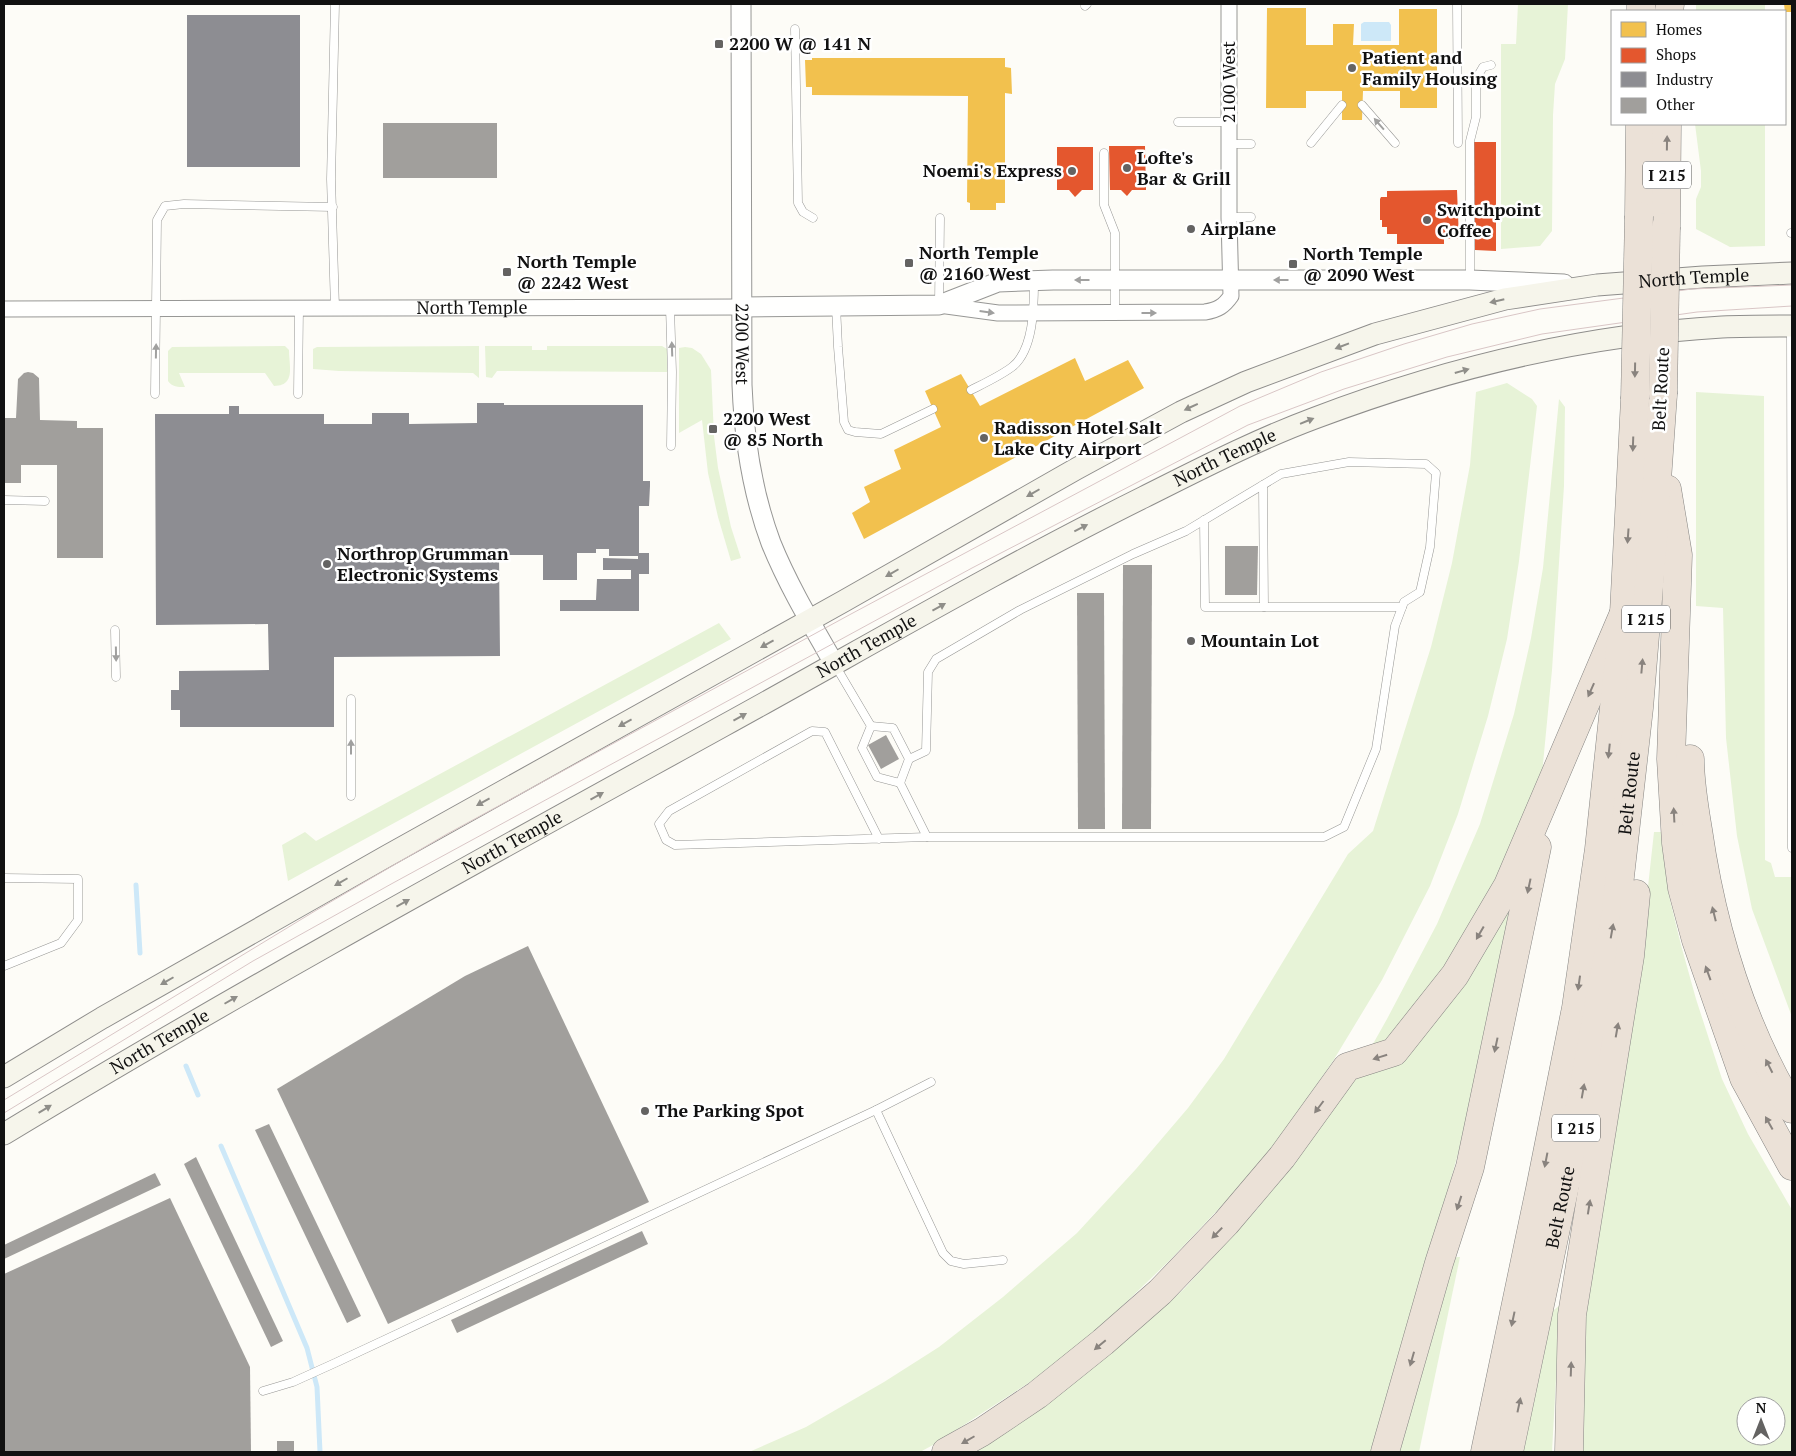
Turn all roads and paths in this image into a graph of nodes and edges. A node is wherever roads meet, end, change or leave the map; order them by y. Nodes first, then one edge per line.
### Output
1 (335, 4) edge
2 (741, 4) edge
3 (1229, 4) edge
4 (1457, 4) edge
5 (795, 29) dead end
6 (1491, 65) dead end
7 (1342, 105) dead end
8 (1362, 105) dead end
9 (1178, 122) dead end
10 (1230, 122) junction
11 (1640, 125) edge
12 (1667, 125) edge
13 (1311, 143) dead end
14 (1395, 143) dead end
15 (1458, 143) dead end
16 (1229, 144) junction
17 (1251, 144) dead end
18 (1104, 153) dead end
19 (333, 207) junction
20 (1229, 217) junction
21 (1251, 217) dead end
22 (813, 218) dead end
23 (940, 218) dead end
24 (1792, 273) edge
25 (1115, 280) junction
26 (1231, 280) junction
27 (1470, 280) junction
28 (1034, 281) junction
29 (1597, 285) junction
30 (939, 305) junction
31 (741, 306) junction
32 (836, 306) junction
33 (670, 307) junction
34 (299, 308) junction
35 (335, 308) junction
36 (4, 309) edge
37 (156, 309) junction
38 (1034, 313) junction
39 (1115, 313) junction
40 (1792, 326) edge
41 (971, 390) dead end
42 (155, 394) dead end
43 (298, 394) dead end
44 (933, 409) dead end
45 (1659, 436) junction
46 (671, 446) dead end
47 (1263, 485) junction
48 (4, 500) edge
49 (44, 501) dead end
50 (1204, 520) junction
51 (1678, 555) junction
52 (1264, 607) junction
53 (1402, 607) junction
54 (1624, 613) junction
55 (809, 620) junction
56 (115, 630) dead end
57 (836, 665) junction
58 (116, 678) dead end
59 (351, 699) dead end
60 (871, 726) junction
61 (1792, 743) edge
62 (909, 760) junction
63 (900, 784) junction
64 (1550, 787) junction
65 (351, 796) dead end
66 (1627, 802) junction
67 (927, 837) junction
68 (879, 838) junction
69 (1792, 848) edge
70 (4, 878) edge
71 (4, 966) edge
72 (4, 1077) edge
73 (930, 1082) dead end
74 (1792, 1109) edge
75 (876, 1110) junction
76 (4, 1134) edge
77 (1792, 1166) edge
78 (1004, 1260) dead end
79 (263, 1391) dead end
80 (946, 1452) edge
81 (1385, 1452) edge
82 (1485, 1452) edge
83 (1509, 1452) edge
84 (1569, 1452) edge

1 - 19 lane
2 - 31 street, 2200 West
3 - 10 street, 2100 West
4 - 15 lane
5 - 22 lane
6 - 27 lane
7 - 13 lane
14 -> 8 lane
9 - 10 lane
10 - 16 street, 2100 West
11 -> 54 highway, Belt Route / I 215, bridge
45 -> 12 highway, Belt Route / I 215, bridge
16 - 17 lane
16 - 20 street, 2100 West
18 - 25 lane
19 - 35 lane
19 - 37 lane
20 - 21 lane
20 - 26 street, 2100 West
23 - 30 lane
24 - 29 main road, North Temple
25 - 26 street, North Temple
25 -> 28 street, North Temple
25 - 39 lane
27 -> 26 street, North Temple
39 -> 26 street, North Temple
27 - 29 street, North Temple
28 - 30 street, North Temple
28 - 38 lane
29 -> 55 main road, North Temple
30 - 32 street, North Temple
30 -> 38 street, North Temple
31 - 32 street, North Temple
31 - 33 street, North Temple
31 - 55 street, 2200 West
32 - 44 lane
33 - 35 street, North Temple
46 -> 33 lane
34 - 35 street, North Temple
34 - 37 street, North Temple
34 - 43 lane
36 - 37 street, North Temple
42 -> 37 lane
38 - 39 street, North Temple
38 - 41 lane
57 -> 40 main road, North Temple
40 - 61 lane
45 - 51 highway
66 -> 45 highway, Belt Route / I 215
47 - 50 lane
47 - 52 lane
47 - 53 lane
48 - 49 lane
50 - 52 lane
50 - 62 lane
74 -> 51 highway
77 -> 51 highway
52 - 53 lane
53 - 67 lane
54 -> 64 highway
54 -> 82 highway, Belt Route / I 215
55 - 57 street, 2200 West
55 -> 72 main road, North Temple
56 -> 58 lane
57 - 60 lane
76 -> 57 main road, North Temple
65 -> 59 lane
60 - 62 lane
60 - 63 lane
61 - 69 lane
62 - 63 lane
63 - 67 lane
64 -> 80 highway
64 -> 81 highway
83 -> 66 highway, Belt Route / I 215
84 -> 66 highway
67 - 68 lane
68 - 68 lane
70 - 71 lane
73 - 75 lane
75 - 78 lane
75 - 79 lane

